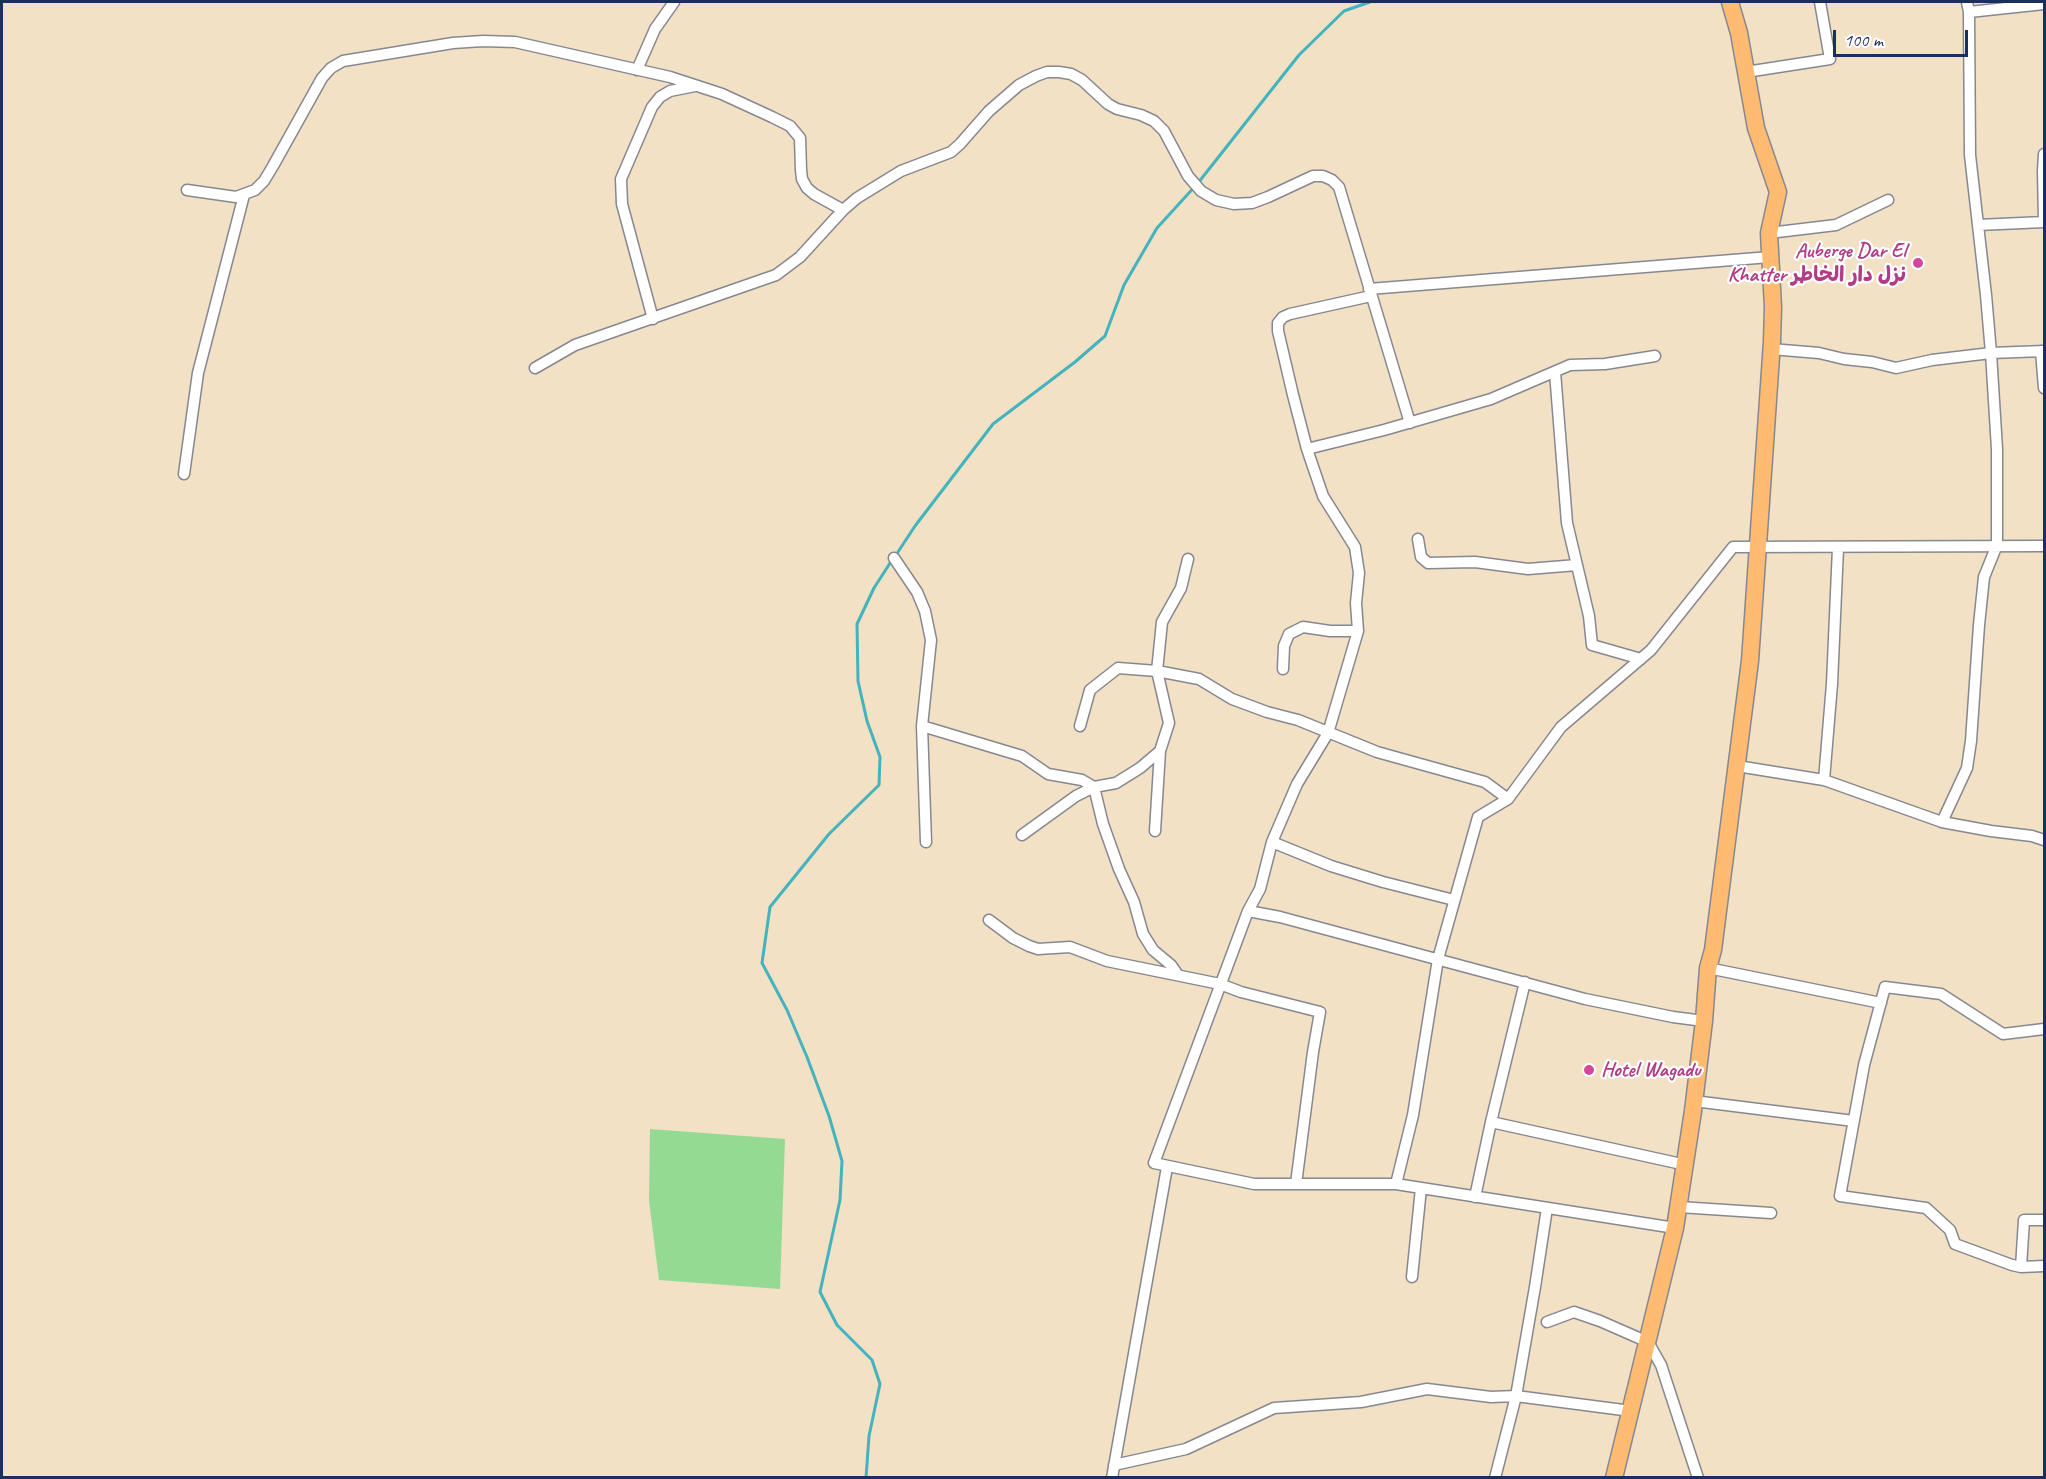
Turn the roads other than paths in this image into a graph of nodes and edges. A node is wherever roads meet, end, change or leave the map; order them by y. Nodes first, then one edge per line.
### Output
1 (674, 2) edge
2 (1730, 2) edge
3 (1820, 2) edge
4 (2044, 4) edge
5 (1968, 7) edge
6 (637, 70) junction
7 (1746, 72) junction
8 (696, 85) junction
9 (2044, 154) edge
10 (187, 190) dead end
11 (244, 195) junction
12 (1888, 200) dead end
13 (843, 210) junction
14 (2044, 222) edge
15 (1978, 225) junction
16 (1769, 233) junction
17 (1770, 257) junction
18 (1370, 292) junction
19 (653, 319) junction
20 (1771, 349) junction
21 (2043, 351) edge
22 (1991, 353) junction
23 (1655, 356) dead end
24 (535, 368) dead end
25 (1555, 372) junction
26 (2044, 388) edge
27 (1410, 423) junction
28 (1307, 449) junction
29 (184, 474) dead end
30 (1418, 538) dead end
31 (1997, 545) junction
32 (2044, 546) edge
33 (1759, 547) junction
34 (1838, 548) junction
35 (894, 558) dead end
36 (1188, 559) dead end
37 (1577, 565) junction
38 (1358, 631) junction
39 (1641, 659) junction
40 (1283, 669) dead end
41 (1157, 671) junction
42 (922, 726) junction
43 (1080, 726) dead end
44 (1328, 733) junction
45 (1160, 751) junction
46 (1737, 766) junction
47 (1824, 780) junction
48 (1094, 787) junction
49 (1508, 799) junction
50 (1942, 822) junction
51 (1155, 831) dead end
52 (1022, 834) dead end
53 (2044, 840) edge
54 (926, 842) dead end
55 (1272, 842) junction
56 (1454, 900) junction
57 (1248, 911) junction
58 (988, 920) dead end
59 (1437, 959) junction
60 (1708, 969) junction
61 (1178, 975) junction
62 (1525, 982) junction
63 (1220, 984) junction
64 (1881, 1003) junction
65 (1704, 1021) junction
66 (2044, 1029) edge
67 (1694, 1101) junction
68 (1854, 1121) junction
69 (1491, 1122) junction
70 (1686, 1165) junction
71 (1167, 1167) junction
72 (1296, 1184) junction
73 (1396, 1184) junction
74 (1421, 1188) junction
75 (1475, 1197) junction
76 (1679, 1207) junction
77 (1547, 1208) junction
78 (1771, 1213) dead end
79 (2044, 1220) edge
80 (1675, 1228) junction
81 (2044, 1266) edge
82 (2021, 1267) junction
83 (1412, 1277) dead end
84 (1547, 1322) dead end
85 (1648, 1342) junction
86 (1516, 1396) junction
87 (1631, 1411) junction
88 (1114, 1465) junction
89 (1112, 1478) edge
90 (1495, 1478) edge
91 (1614, 1478) edge
92 (1698, 1478) edge

1 - 6 street
2 - 7 main road
3 - 7 street
4 - 5 street
5 - 15 street
6 - 8 street
6 - 11 street
7 - 16 main road
8 - 13 street
8 - 19 street
9 - 14 street
10 - 11 street
11 - 29 street
12 - 16 street
13 - 18 street
13 - 19 street
14 - 15 street
15 - 22 street
16 - 17 main road
17 - 18 street
17 - 20 main road
18 - 27 street
18 - 28 street
19 - 24 street
20 - 22 street
20 - 33 main road
21 - 22 street
21 - 26 street
22 - 31 street
23 - 25 street
25 - 27 street
25 - 37 street
27 - 28 street
28 - 38 street
30 - 37 street
31 - 32 street
31 - 34 street
31 - 50 street
33 - 34 street
33 - 39 street
33 - 46 main road
34 - 47 street
35 - 42 street
36 - 41 street
37 - 39 street
38 - 40 street
38 - 44 street
39 - 49 street
41 - 43 street
41 - 44 street
41 - 45 street
42 - 48 street
42 - 54 street
44 - 49 street
44 - 55 street
45 - 48 street
45 - 51 street
46 - 47 street
46 - 60 main road
47 - 50 street
48 - 52 street
48 - 61 street
49 - 56 street
50 - 53 street
55 - 56 street
55 - 57 street
56 - 59 street
57 - 59 street
57 - 63 street
58 - 61 street
59 - 62 street
59 - 73 street
60 - 64 street
60 - 65 main road
61 - 63 street
62 - 65 street
62 - 69 street
63 - 71 street
63 - 72 street
64 - 66 street
64 - 68 street
65 - 67 main road
67 - 68 street
67 - 70 main road
68 - 82 street
69 - 70 street
69 - 75 street
70 - 76 main road
71 - 72 street
71 - 88 street
72 - 73 street
73 - 74 street
74 - 75 street
74 - 83 street
75 - 77 street
76 - 78 street
76 - 80 main road
77 - 80 street
77 - 86 street
79 - 82 street
80 - 85 main road
81 - 82 street
84 - 85 street
85 - 87 main road
85 - 92 street
86 - 87 street
86 - 88 street
86 - 90 street
87 - 91 main road
88 - 89 street

